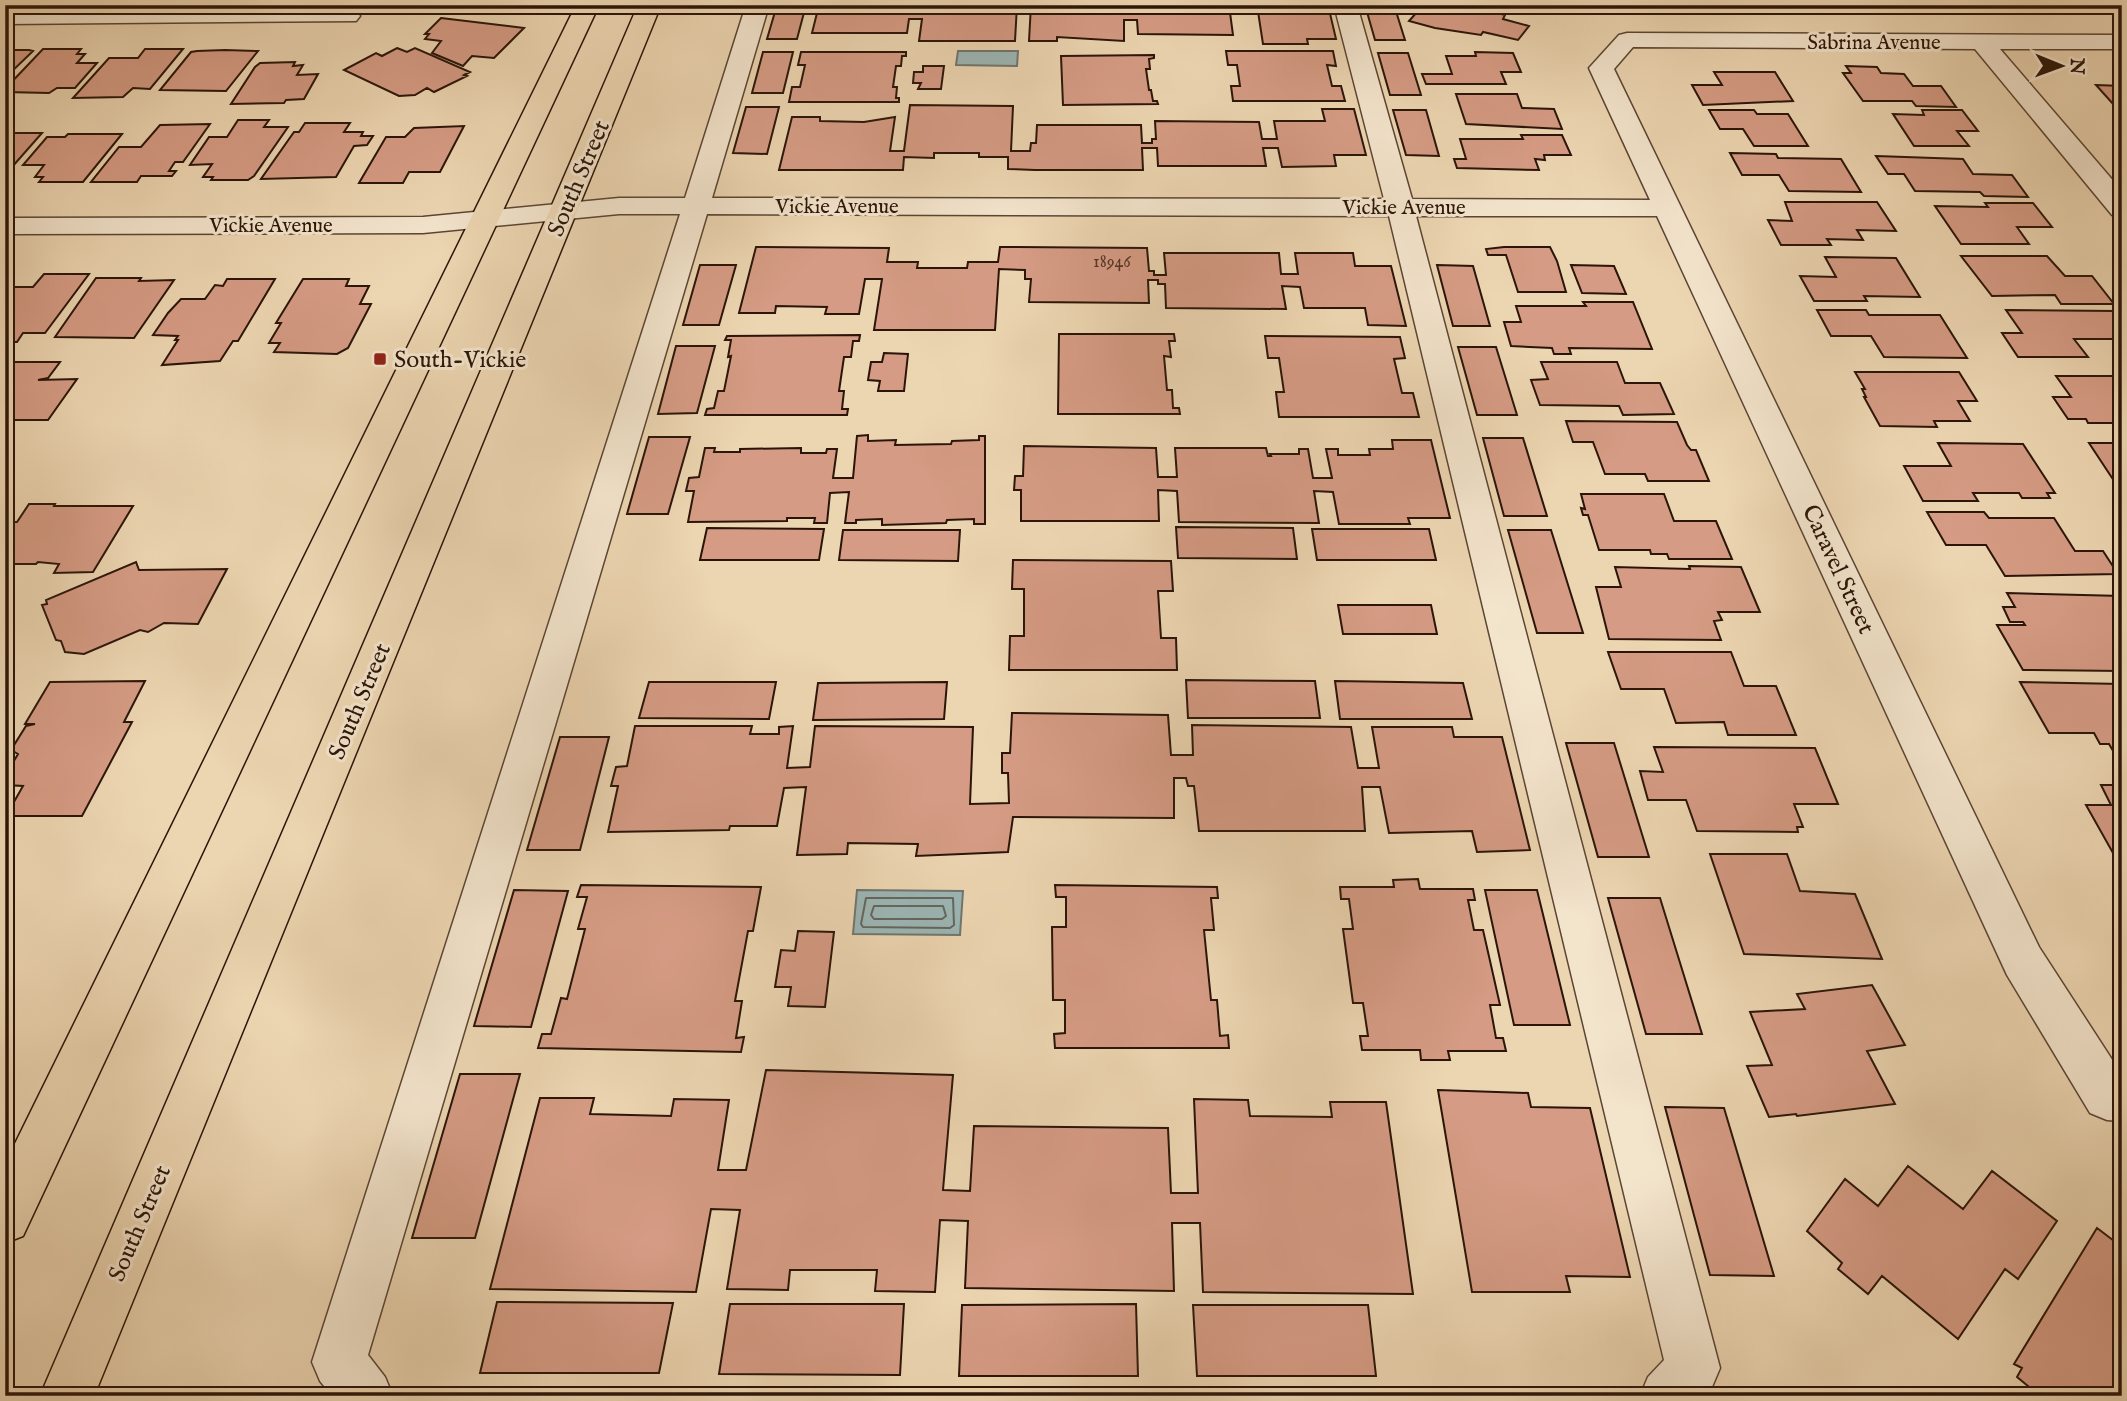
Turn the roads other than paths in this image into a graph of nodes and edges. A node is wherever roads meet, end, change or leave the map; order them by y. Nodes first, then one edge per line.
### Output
1 (588, 5) edge
2 (650, 5) edge
3 (758, 5) edge
4 (1345, 5) edge
5 (348, 16) dead end
6 (5, 17) edge
7 (1627, 40) joint
8 (1982, 42) junction
9 (2122, 42) edge
10 (696, 206) junction
11 (1400, 207) junction
12 (1669, 208) junction
13 (2122, 209) edge
14 (564, 211) junction
15 (486, 219) junction
16 (5, 226) edge
17 (2115, 1098) edge
18 (5, 1218) edge
19 (67, 1396) edge
20 (366, 1396) edge
21 (1667, 1396) edge

1 - 15 main road
2 - 14 main road, South Street
3 - 10 street
4 - 11 street
5 - 6 street
7 - 8 street, Sabrina Avenue
7 - 12 street, Caravel Street
8 - 9 street, Sabrina Avenue
8 - 13 street
10 - 11 street, Vickie Avenue
10 - 14 street, Vickie Avenue
10 - 20 street
11 - 12 street, Vickie Avenue
11 - 21 street
12 - 17 street, Caravel Street
14 - 15 street, Vickie Avenue
14 - 19 main road, South Street
15 - 16 street, Vickie Avenue
15 - 18 main road

